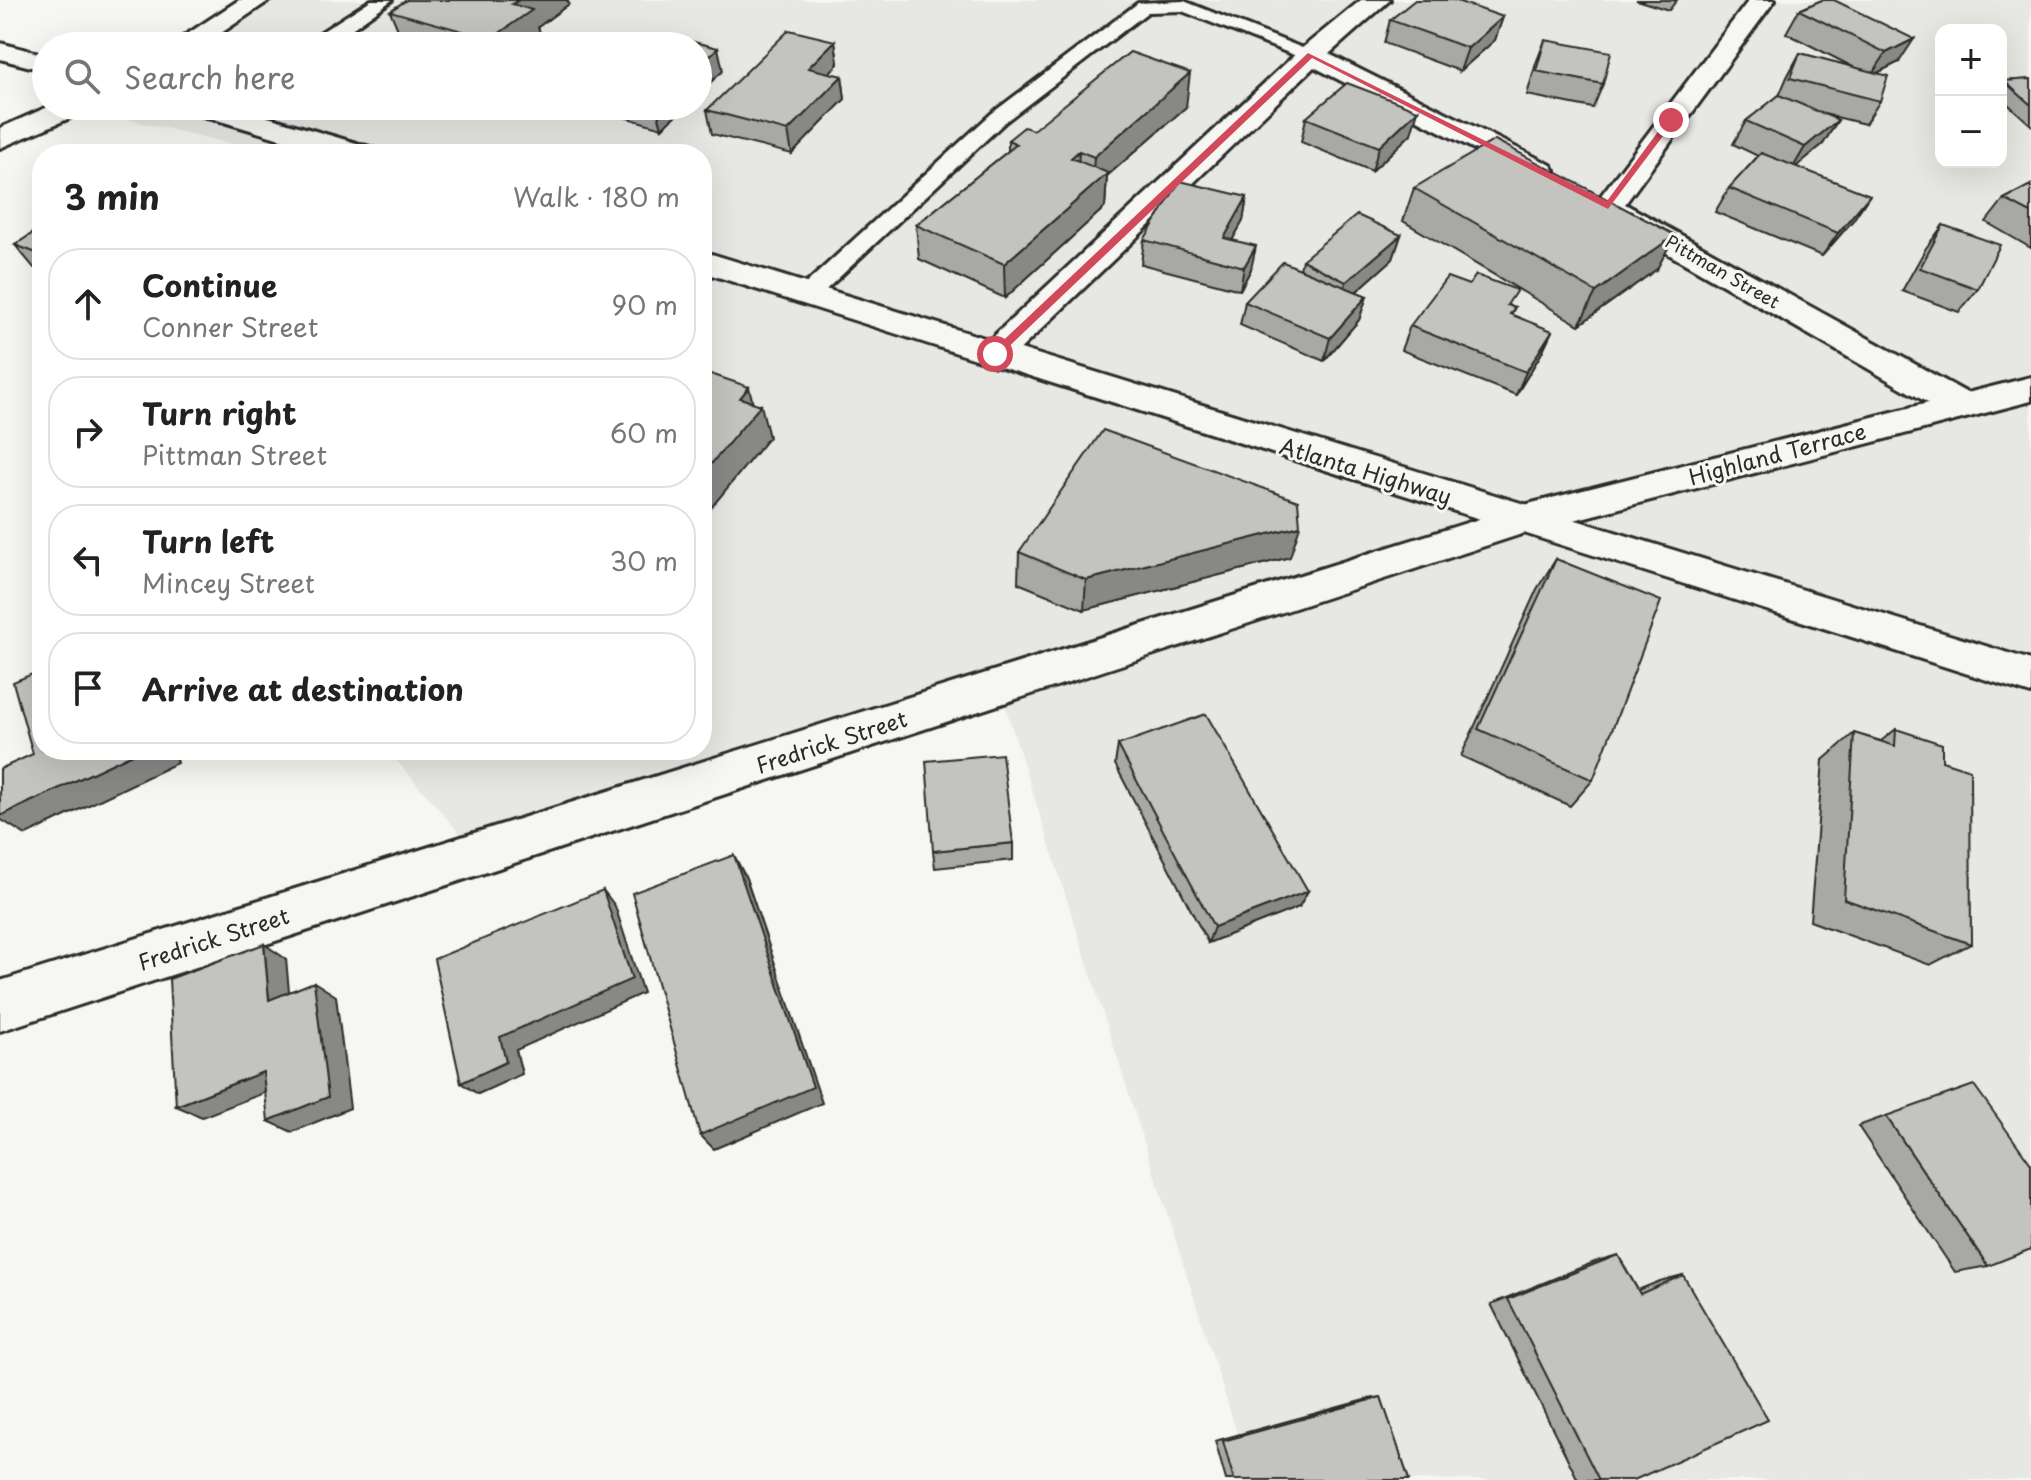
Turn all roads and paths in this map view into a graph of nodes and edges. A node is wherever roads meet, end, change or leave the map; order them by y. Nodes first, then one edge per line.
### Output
1 (257, 0) edge
2 (383, 0) edge
3 (1377, 0) edge
4 (1762, 0) edge
5 (206, 32) edge
6 (333, 32) edge
7 (0, 51) edge
8 (1311, 55) junction
9 (32, 59) edge
10 (43, 120) edge
11 (248, 120) edge
12 (0, 139) edge
13 (329, 144) edge
14 (1608, 206) junction
15 (712, 264) edge
16 (808, 294) junction
17 (995, 354) junction
18 (2031, 389) edge
19 (1960, 405) junction
20 (1524, 519) junction
21 (2031, 677) edge
22 (0, 1006) edge

1 - 5 street
2 - 6 lane
3 - 8 street
4 - 14 street
7 - 9 street
8 - 14 street, Pittman Street
8 - 16 lane
8 - 17 street
10 - 12 street
11 - 13 street
14 - 19 street, Pittman Street
15 - 16 street, Atlanta Highway
16 - 17 street, Atlanta Highway
17 - 20 street, Atlanta Highway
18 - 19 street, Highland Terrace
19 - 20 street, Highland Terrace
20 - 21 street, Atlanta Highway
20 - 22 street, Fredrick Street

